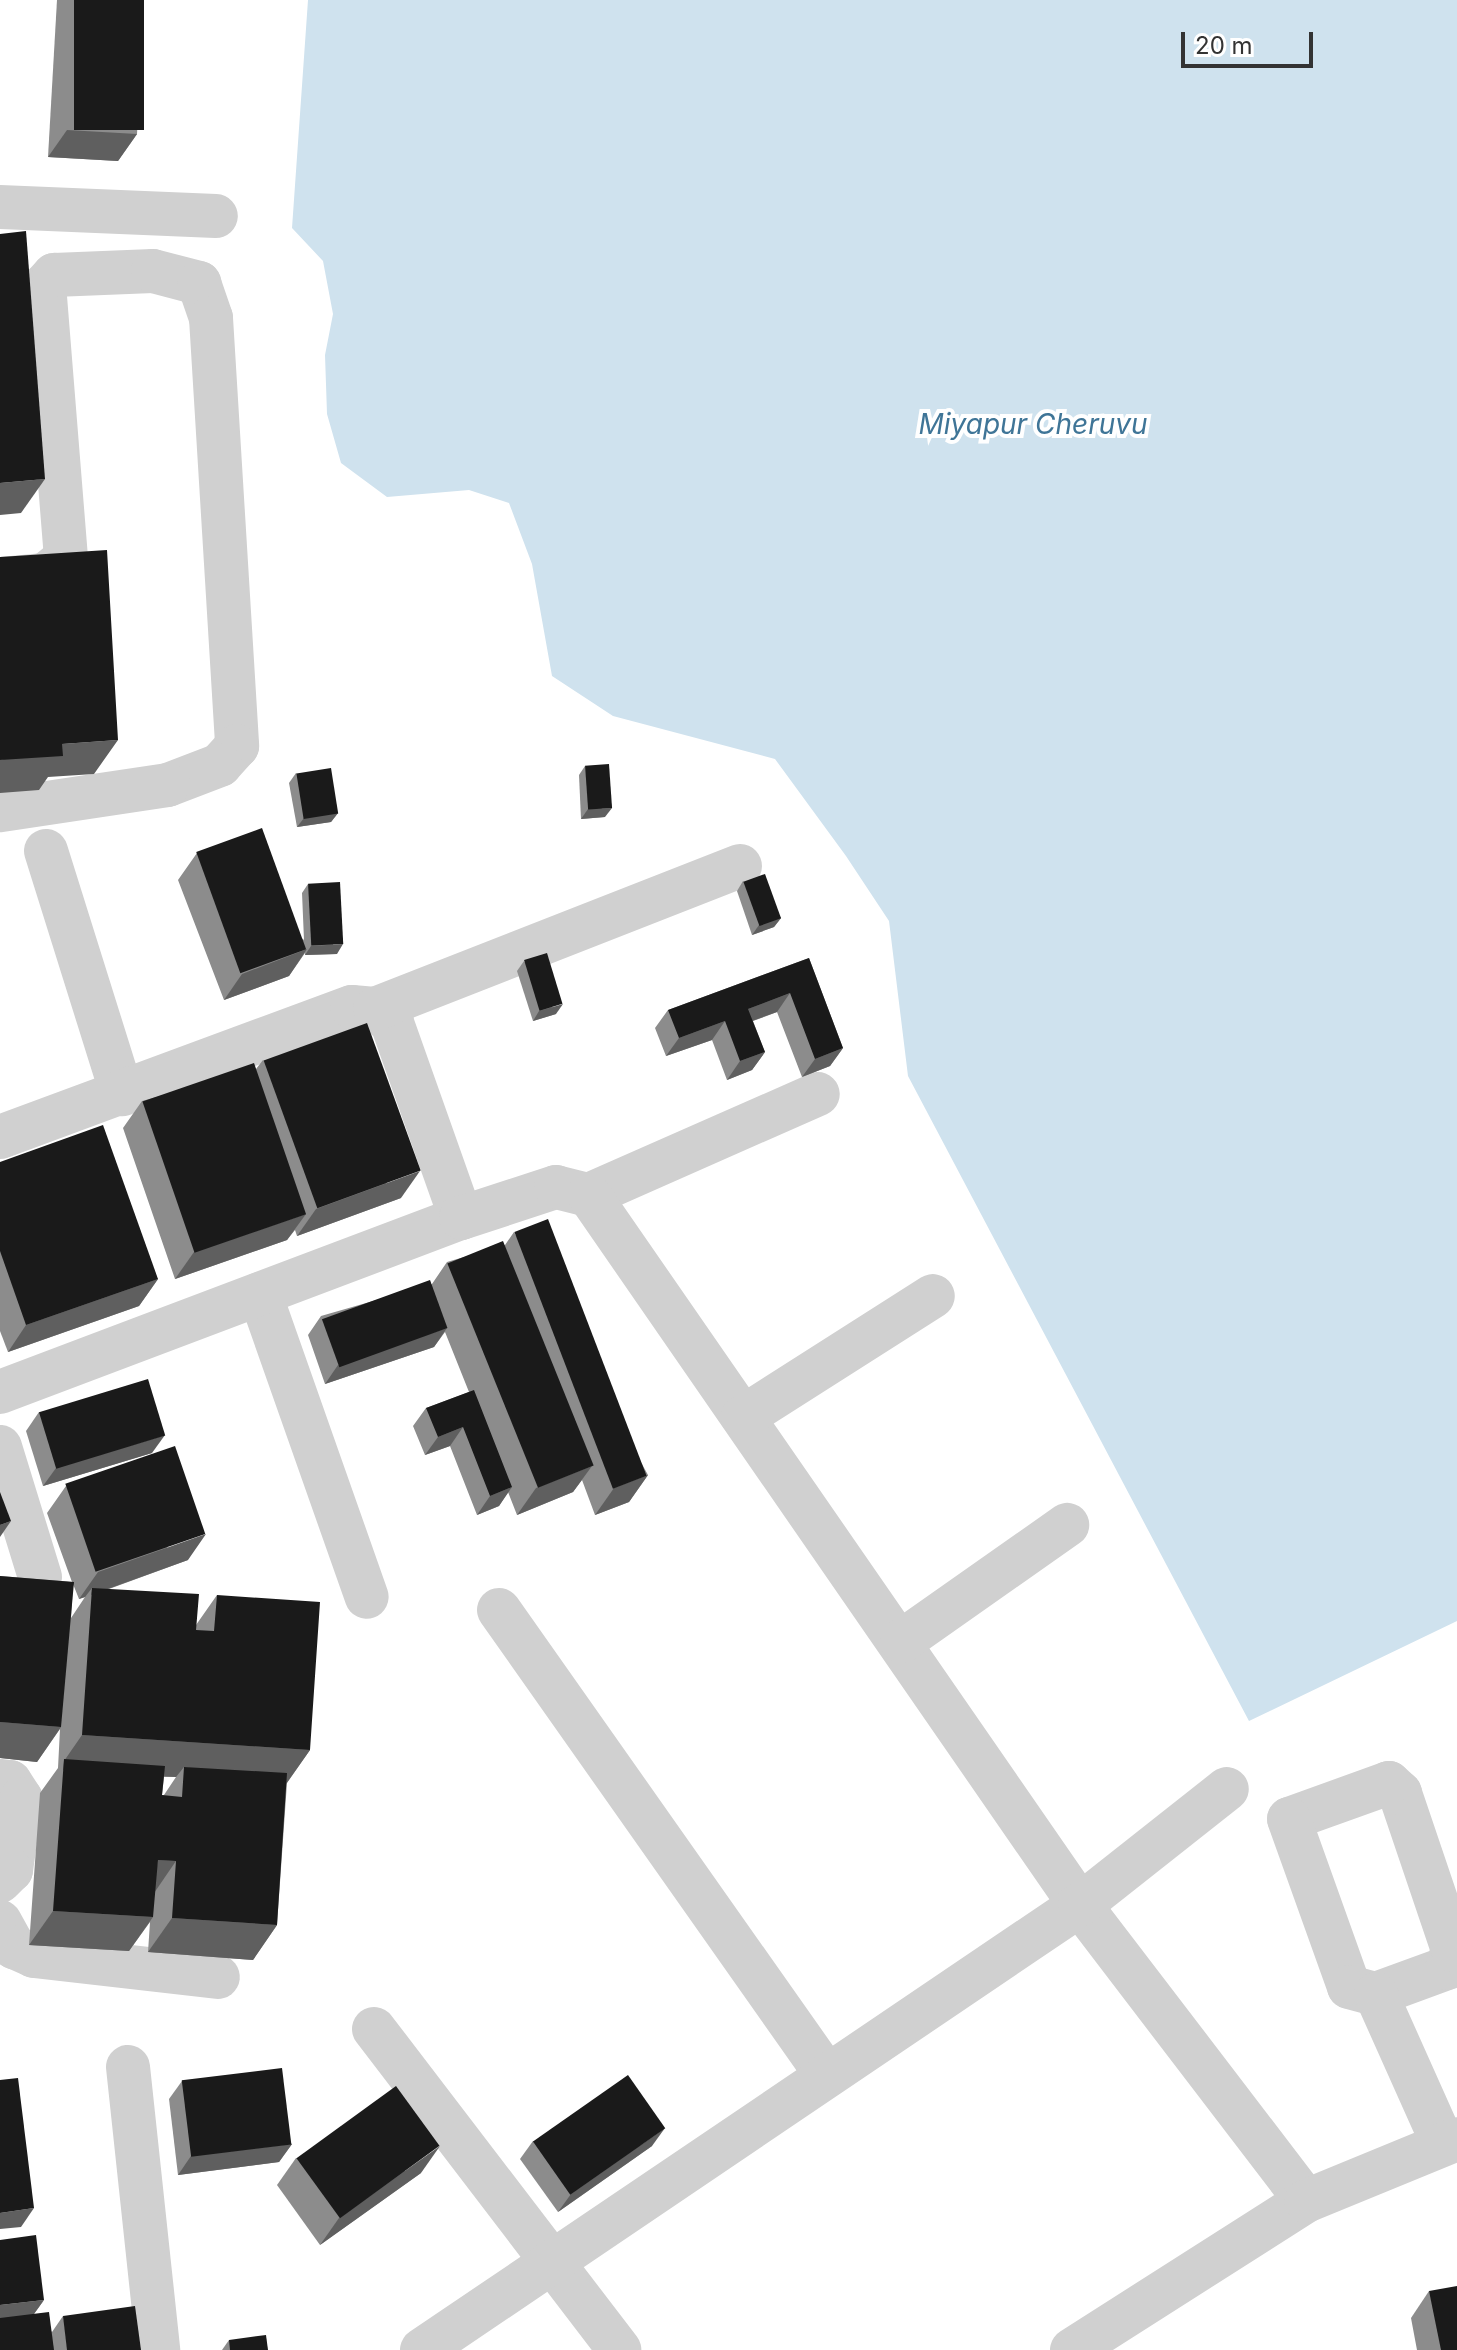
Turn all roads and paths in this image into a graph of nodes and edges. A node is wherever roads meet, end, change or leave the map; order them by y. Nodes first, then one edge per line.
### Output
1 (0, 207) edge
2 (216, 216) dead end
3 (12, 260) edge
4 (0, 569) edge
5 (0, 579) edge
6 (0, 810) edge
7 (46, 851) dead end
8 (740, 866) dead end
9 (375, 1009) junction
10 (122, 1094) junction
11 (818, 1094) dead end
12 (0, 1137) edge
13 (589, 1195) junction
14 (461, 1218) junction
15 (260, 1294) junction
16 (933, 1296) dead end
17 (0, 1392) edge
18 (743, 1417) junction
19 (0, 1447) edge
20 (1067, 1525) dead end
21 (40, 1577) edge
22 (367, 1597) dead end
23 (499, 1610) dead end
24 (902, 1641) junction
25 (0, 1781) edge
26 (1227, 1789) dead end
27 (0, 1881) edge
28 (1080, 1905) junction
29 (0, 1922) edge
30 (218, 1977) dead end
31 (1376, 1994) junction
32 (374, 2029) dead end
33 (128, 2067) dead end
34 (826, 2074) junction
35 (1450, 2142) edge
36 (1306, 2201) junction
37 (552, 2263) junction
38 (158, 2350) edge
39 (422, 2350) edge
40 (619, 2350) edge
41 (1072, 2350) edge

1 - 2 street
3 - 4 street
5 - 6 street
7 - 10 street
8 - 9 street
9 - 10 street
9 - 14 street
10 - 12 street
11 - 13 street
13 - 14 street
13 - 18 street
14 - 15 street
15 - 17 street
15 - 22 street
16 - 18 street
18 - 24 street
19 - 21 street
20 - 24 street
23 - 34 street
24 - 28 street
25 - 27 street
26 - 28 street
28 - 34 street
28 - 36 street
29 - 30 street
31 - 31 street
31 - 35 street
32 - 37 street
33 - 38 street
34 - 37 street
35 - 36 street
36 - 41 street
37 - 39 street
37 - 40 street

